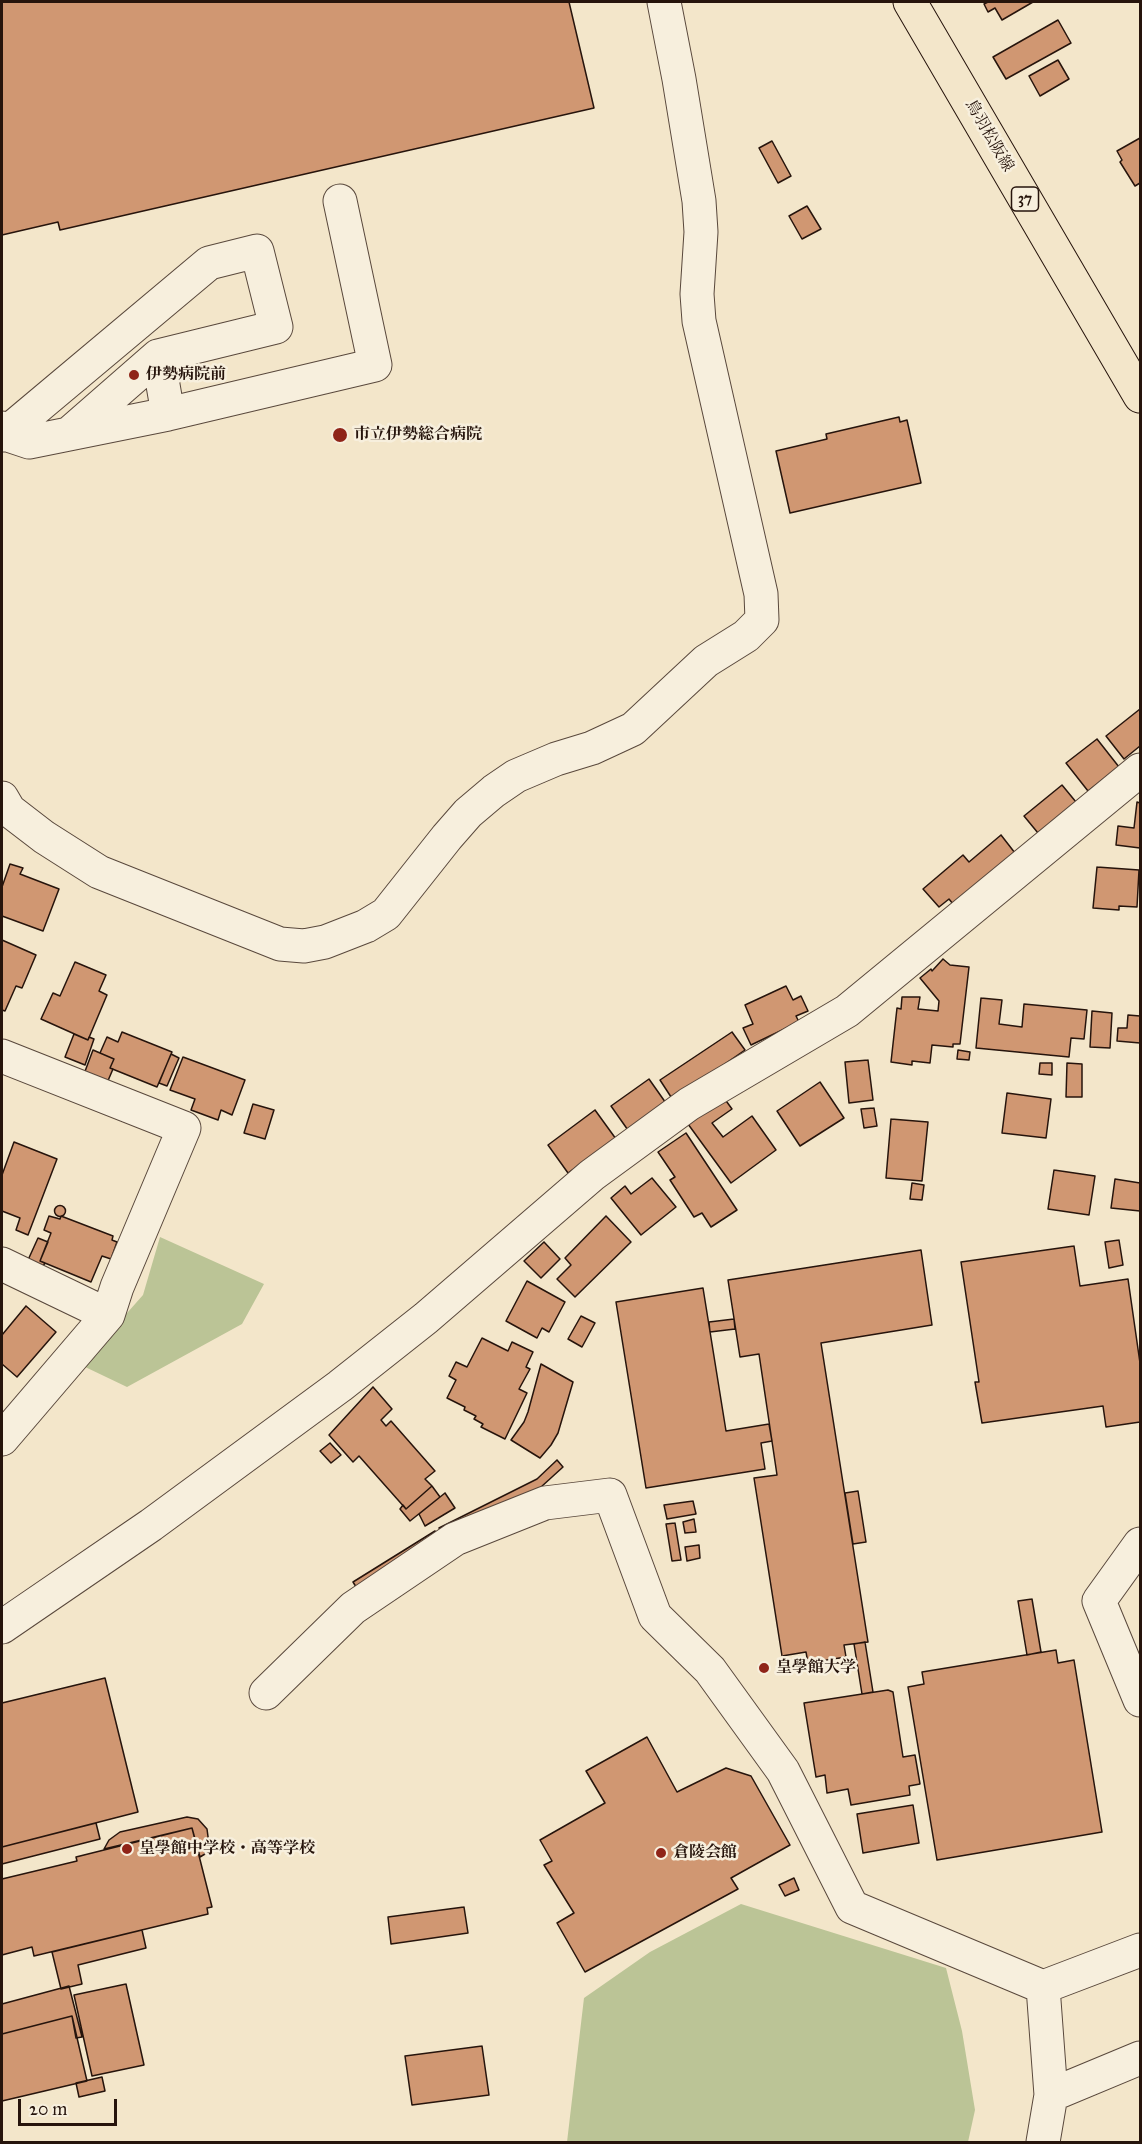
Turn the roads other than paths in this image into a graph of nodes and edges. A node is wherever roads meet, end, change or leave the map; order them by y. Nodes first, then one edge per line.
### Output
1 (664, 2) edge
2 (910, 2) edge
3 (340, 201) dead end
4 (158, 356) junction
5 (1140, 396) edge
6 (168, 414) junction
7 (3, 432) edge
8 (71, 432) junction
9 (1140, 770) edge
10 (4, 811) edge
11 (2, 1056) edge
12 (2, 1264) edge
13 (108, 1315) junction
14 (2, 1439) edge
15 (1140, 1544) edge
16 (2, 1627) edge
17 (266, 1693) dead end
18 (1140, 1700) edge
19 (1140, 1950) edge
20 (1043, 1987) junction
21 (1140, 2058) edge
22 (1051, 2095) junction
23 (1043, 2142) edge

1 - 10 street
2 - 5 main road, 鳥羽松阪線 / 37
3 - 6 street
4 - 6 street
4 - 7 street
4 - 8 street
6 - 8 street
7 - 8 street
9 - 16 street
11 - 13 street
12 - 13 street
13 - 14 street
15 - 18 street
17 - 20 street
19 - 20 street
20 - 22 street
21 - 22 street
22 - 23 street

